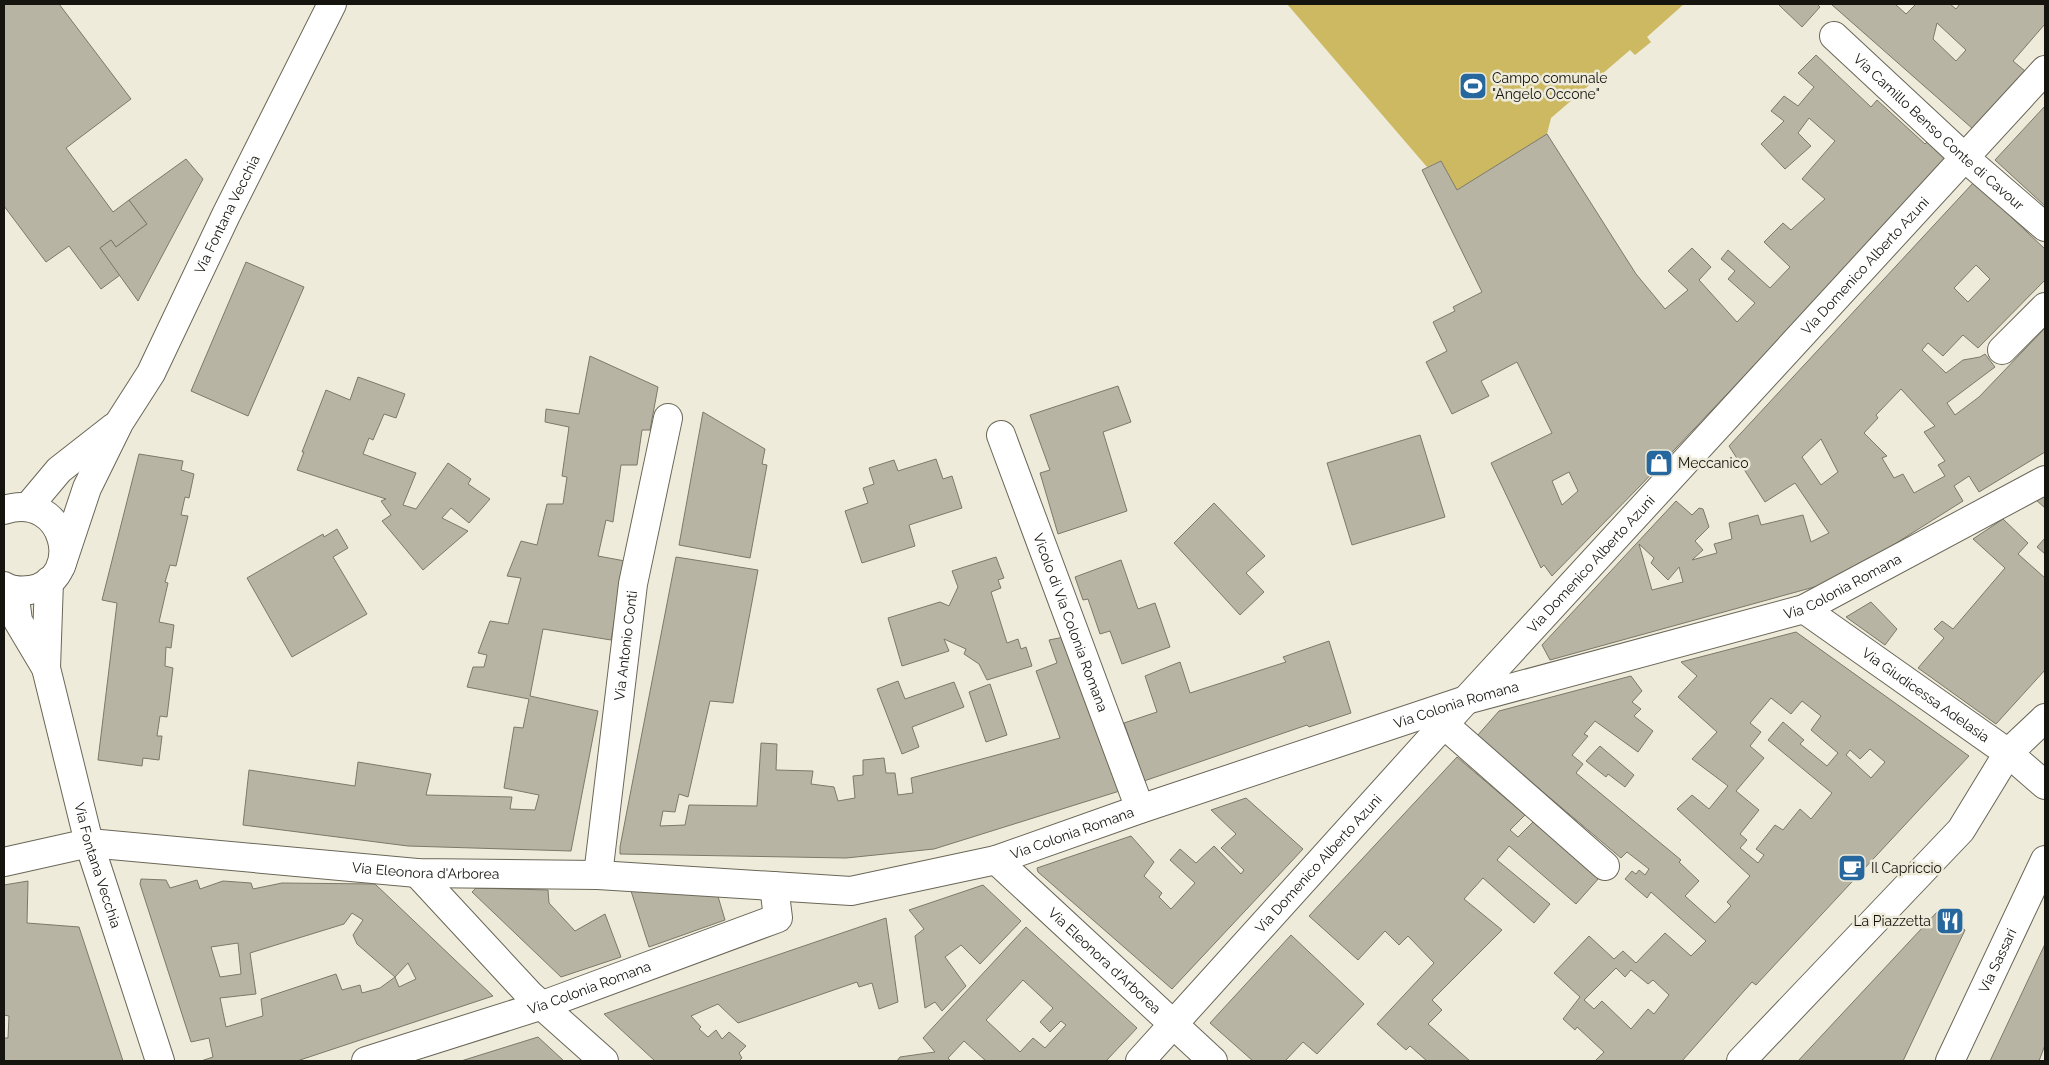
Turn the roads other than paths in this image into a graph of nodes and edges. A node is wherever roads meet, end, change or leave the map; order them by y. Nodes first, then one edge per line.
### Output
1 (332, 4) edge
2 (1834, 36) dead end
3 (2045, 70) edge
4 (1964, 157) junction
5 (2045, 227) edge
6 (2045, 307) edge
7 (2002, 350) dead end
8 (668, 418) dead end
9 (119, 423) junction
10 (1001, 435) dead end
11 (2045, 480) edge
12 (16, 508) edge
13 (55, 573) junction
14 (7, 589) edge
15 (1804, 609) junction
16 (4, 622) edge
17 (46, 668) junction
18 (1466, 700) junction
19 (2045, 718) edge
20 (1437, 719) junction
21 (2008, 753) junction
22 (2045, 785) edge
23 (1140, 809) junction
24 (89, 843) junction
25 (996, 860) junction
26 (2045, 860) edge
27 (4, 862) edge
28 (1605, 866) dead end
29 (418, 873) junction
30 (598, 875) junction
31 (774, 886) junction
32 (851, 891) joint
33 (543, 1005) junction
34 (1174, 1024) junction
35 (160, 1061) edge
36 (366, 1061) edge
37 (604, 1061) edge
38 (1140, 1061) edge
39 (1213, 1061) edge
40 (1741, 1061) edge
41 (1950, 1061) edge

1 - 9 street, Via Fontana Vecchia
2 - 4 street, Via Camillo Benso Conte di Cavour
3 - 4 street, Via Domenico Alberto Azuni
4 - 5 street, Via Camillo Benso Conte di Cavour
4 - 18 street, Via Domenico Alberto Azuni
6 - 7 street
8 - 30 street, Via Antonio Conti
9 - 12 street, Via Fontana Vecchia
9 - 13 street, Via Fontana Vecchia
10 - 23 street, Vicolo di Via Colonia Romana
11 - 15 street, Via Colonia Romana
12 - 13 street
13 - 14 street
13 - 17 street, Via Fontana Vecchia
14 - 17 street, Via Fontana Vecchia
15 - 18 street, Via Colonia Romana
15 - 21 street, Via Giudicessa Adelasia
16 - 17 street
17 - 24 street, Via Fontana Vecchia
18 - 20 street, Via Domenico Alberto Azuni
19 - 21 street
20 - 23 street, Via Colonia Romana
20 - 28 street
20 - 34 street, Via Domenico Alberto Azuni
21 - 22 street, Via Giudicessa Adelasia
21 - 40 street
23 - 25 street, Via Colonia Romana
24 - 27 street, Via Eleonora d'Arborea
24 - 29 street, Via Eleonora d'Arborea
24 - 35 street, Via Fontana Vecchia
25 - 32 street, Via Colonia Romana
25 - 34 street, Via Eleonora d'Arborea
26 - 41 street, Via Sassari
29 - 30 street, Via Eleonora d'Arborea
29 - 33 street
30 - 31 street, Via Eleonora d'Arborea
31 - 32 street, Via Eleonora d'Arborea
31 - 33 street, Via Colonia Romana
33 - 36 street, Via Colonia Romana
33 - 37 street
34 - 38 street, Via Domenico Alberto Azuni
34 - 39 street, Via Eleonora d'Arborea

